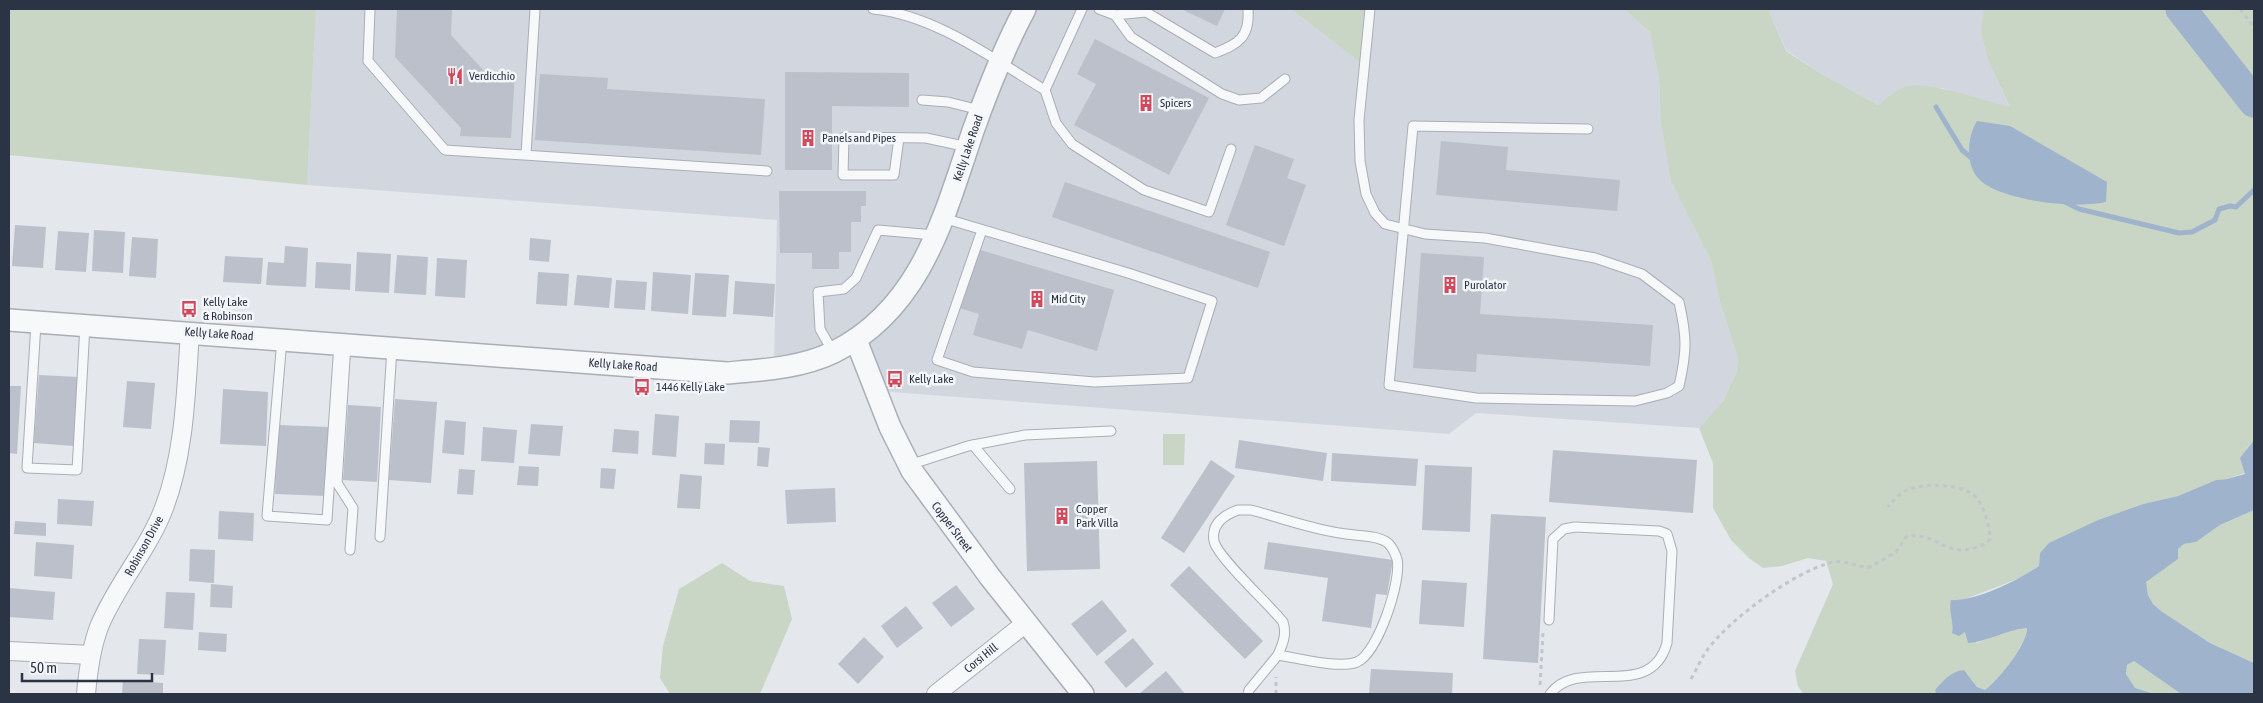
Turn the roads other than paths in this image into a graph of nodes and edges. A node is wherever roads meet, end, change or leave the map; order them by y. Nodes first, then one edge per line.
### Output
1 (370, 9) edge
2 (535, 9) edge
3 (873, 9) edge
4 (1025, 9) edge
5 (1082, 9) edge
6 (1100, 9) edge
7 (1248, 9) edge
8 (1370, 9) edge
9 (1115, 14) junction
10 (999, 62) junction
11 (1285, 79) dead end
12 (1045, 90) junction
13 (922, 100) dead end
14 (981, 110) junction
15 (1588, 130) dead end
16 (899, 138) junction
17 (968, 147) junction
18 (1231, 149) dead end
19 (526, 154) junction
20 (767, 171) dead end
21 (940, 227) junction
22 (982, 230) junction
23 (1402, 230) junction
24 (9, 320) edge
25 (36, 322) junction
26 (85, 325) junction
27 (190, 332) junction
28 (282, 339) junction
29 (856, 340) junction
30 (342, 344) junction
31 (392, 347) junction
32 (833, 352) junction
33 (1111, 431) dead end
34 (973, 446) junction
35 (909, 465) junction
36 (1010, 489) dead end
37 (380, 537) dead end
38 (350, 550) dead end
39 (1549, 620) dead end
40 (1026, 623) junction
41 (9, 651) edge
42 (91, 655) junction
43 (1278, 655) junction
44 (86, 694) edge
45 (936, 694) edge
46 (1083, 694) edge
47 (1248, 694) edge
48 (1550, 694) edge

1 - 19 lane
2 - 19 lane
3 - 10 lane
4 - 10 street, Kelly Lake Road
5 - 12 lane
6 - 9 lane
7 - 9 lane
8 - 23 lane
9 - 11 lane
10 - 12 lane
10 - 14 street, Kelly Lake Road
12 - 18 lane
13 - 14 lane
14 - 17 street, Kelly Lake Road
15 - 23 lane
16 - 16 lane
16 - 17 lane
17 - 21 street, Kelly Lake Road
19 - 20 lane
21 - 22 lane
21 - 29 street, Kelly Lake Road
21 - 32 lane
22 - 22 lane
23 - 23 lane
24 - 25 street, Kelly Lake Road
25 - 26 street, Kelly Lake Road
25 - 26 lane
26 - 27 street, Kelly Lake Road
27 - 28 street, Kelly Lake Road
27 - 42 street, Robinson Drive
28 - 30 street, Kelly Lake Road
28 - 30 lane
29 - 32 street, Kelly Lake Road
29 - 35 street, Copper Street
30 - 31 street, Kelly Lake Road
30 - 38 lane
31 - 32 street, Kelly Lake Road
31 - 37 lane
33 - 34 lane
34 - 35 lane
34 - 36 lane
35 - 40 street, Copper Street
39 - 48 lane
40 - 45 street, Corsi Hill
40 - 46 street, Copper Street
41 - 42 street
42 - 44 street, Robinson Drive
43 - 43 lane
43 - 47 lane

